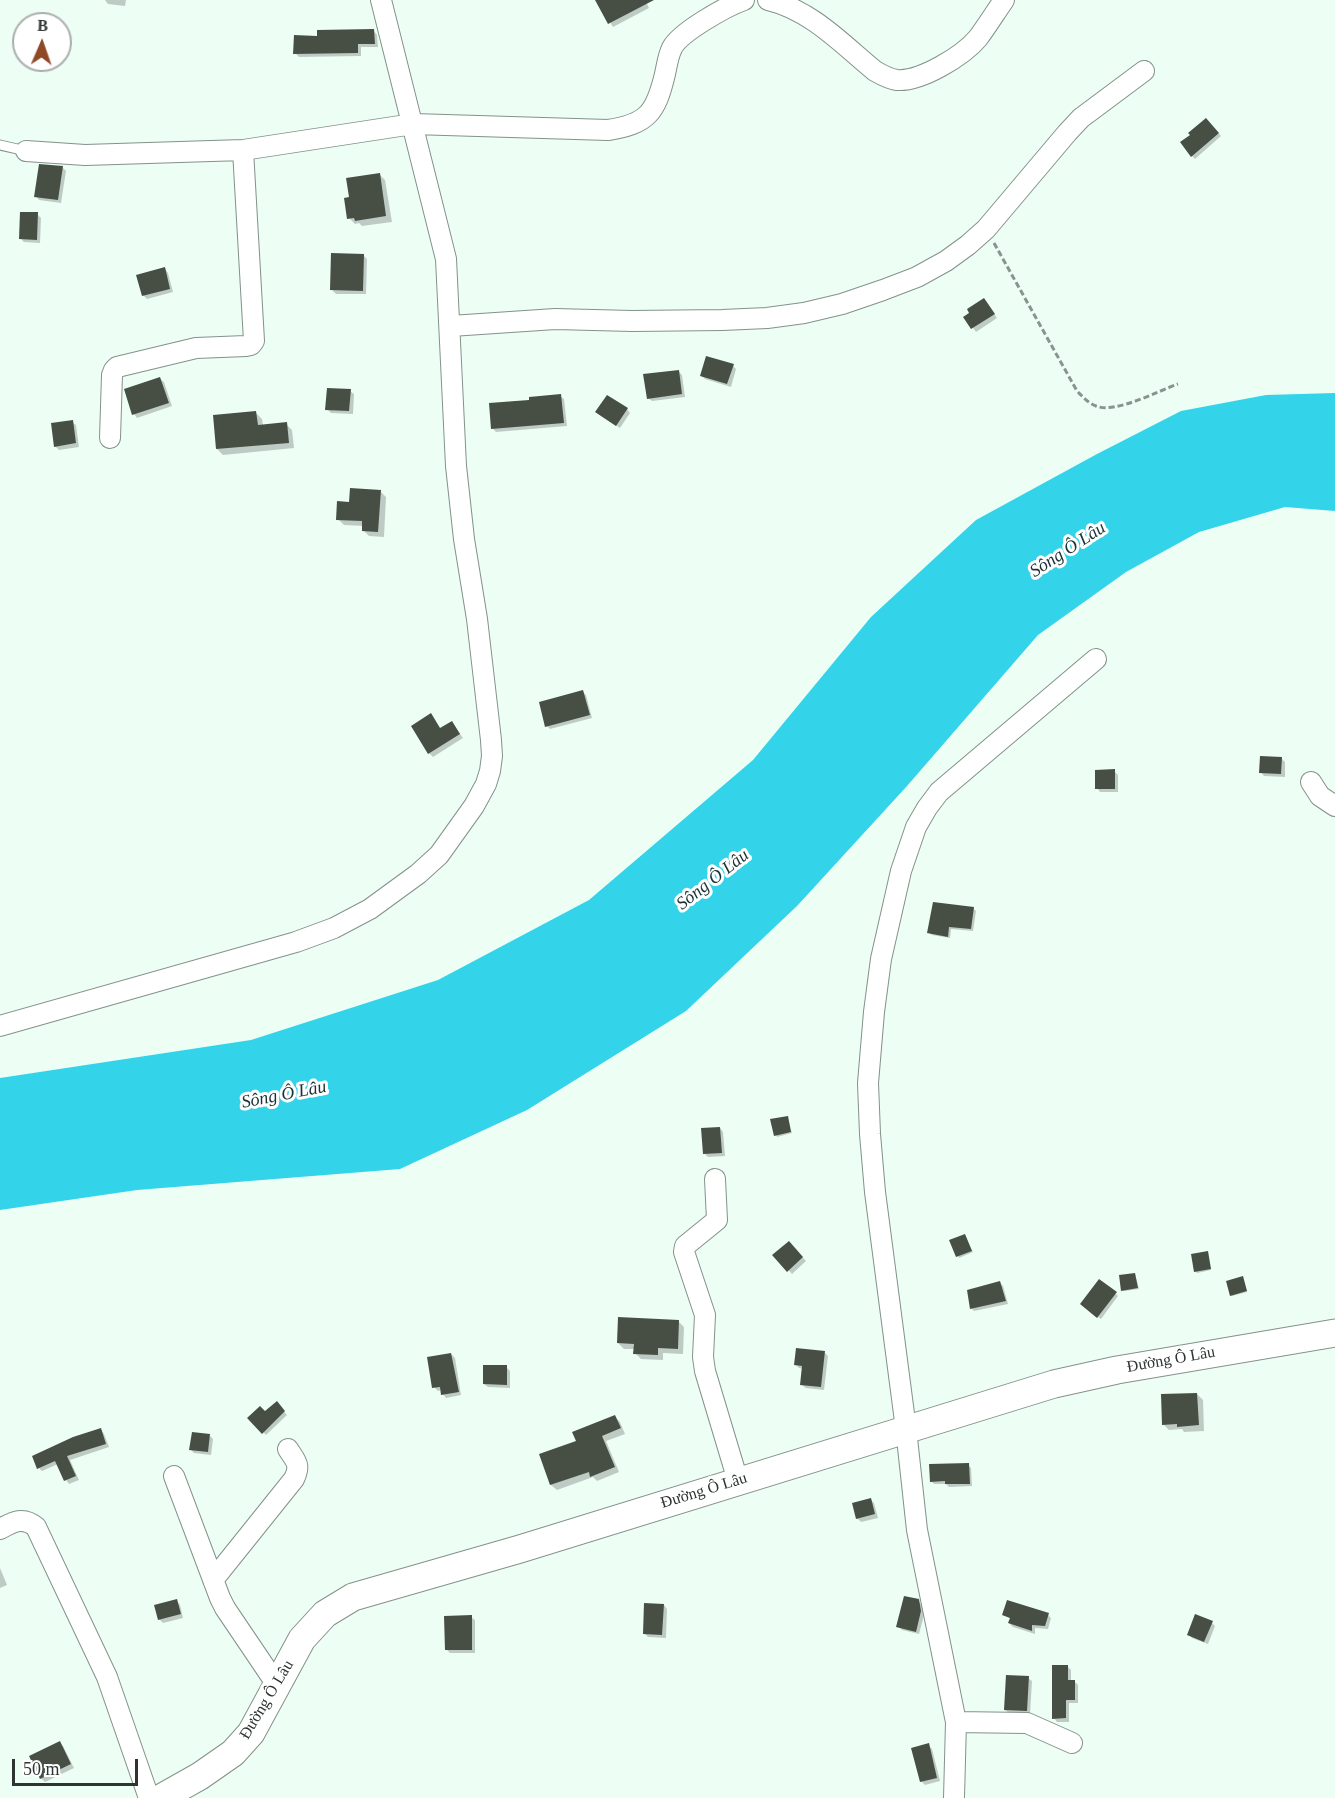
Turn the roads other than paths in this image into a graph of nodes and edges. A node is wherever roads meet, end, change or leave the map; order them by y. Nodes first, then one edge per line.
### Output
1 (381, 0) edge
2 (744, 0) edge
3 (768, 0) edge
4 (1004, 0) edge
5 (1144, 71) dead end
6 (413, 124) junction
7 (0, 145) edge
8 (243, 150) junction
9 (26, 151) joint
10 (451, 326) junction
11 (110, 438) dead end
12 (1096, 659) dead end
13 (1311, 782) dead end
14 (1335, 806) edge
15 (0, 1026) edge
16 (715, 1179) dead end
17 (1335, 1333) edge
18 (906, 1429) junction
19 (288, 1449) dead end
20 (174, 1476) dead end
21 (738, 1481) junction
22 (0, 1529) edge
23 (213, 1580) junction
24 (277, 1685) junction
25 (956, 1722) junction
26 (1072, 1743) dead end
27 (149, 1798) edge
28 (161, 1798) edge
29 (954, 1798) edge

1 - 6 street
2 - 6 street
3 - 4 street
5 - 10 street
6 - 8 street
6 - 10 street
7 - 9 lane
8 - 9 street
8 - 11 street
10 - 15 street
12 - 18 street
13 - 14 street
16 - 21 street
17 - 18 main road, Đường Ô Lâu
18 - 21 main road, Đường Ô Lâu
18 - 25 street
19 - 23 street
20 - 23 street
21 - 24 main road, Đường Ô Lâu
22 - 27 street
23 - 24 street
24 - 28 main road, Đường Ô Lâu
25 - 26 street
25 - 29 street

